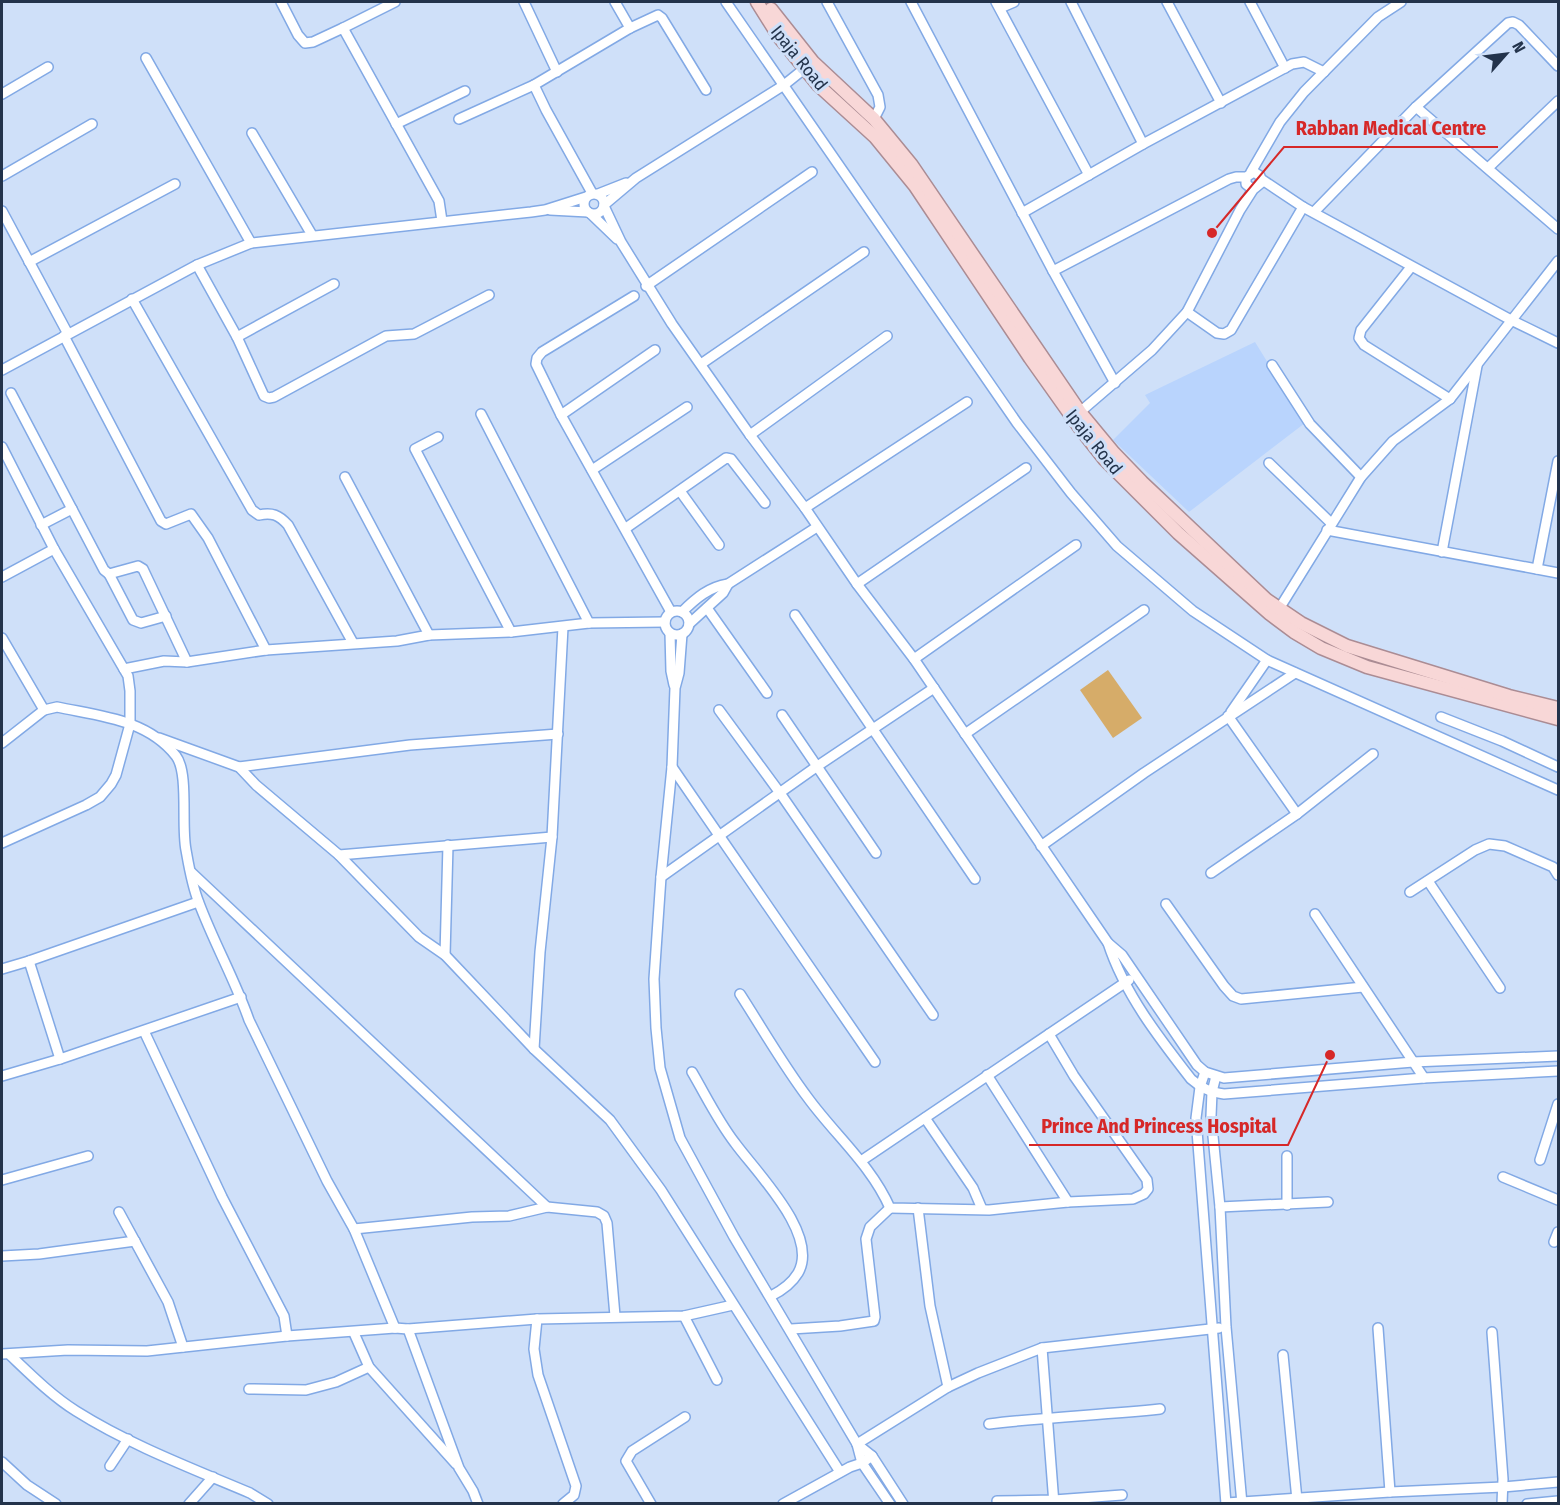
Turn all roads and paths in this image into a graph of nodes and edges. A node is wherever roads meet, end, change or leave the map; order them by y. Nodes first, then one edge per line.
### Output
1 (280, 2) edge
2 (395, 2) edge
3 (524, 2) edge
4 (615, 2) edge
5 (726, 2) edge
6 (757, 2) edge
7 (766, 2) edge
8 (827, 2) edge
9 (911, 2) edge
10 (1014, 2) edge
11 (1071, 2) edge
12 (1167, 2) edge
13 (1250, 2) edge
14 (1401, 2) edge
15 (998, 5) edge
16 (343, 28) junction
17 (630, 28) junction
18 (146, 58) dead end
19 (1558, 66) edge
20 (48, 67) dead end
21 (1285, 68) junction
22 (804, 69) junction
23 (557, 72) junction
24 (1324, 72) junction
25 (534, 85) junction
26 (784, 85) junction
27 (706, 90) dead end
28 (465, 91) dead end
29 (2, 94) edge
30 (1558, 101) edge
31 (1221, 103) junction
32 (1416, 107) junction
33 (459, 119) dead end
34 (874, 119) junction
35 (92, 124) dead end
36 (396, 124) junction
37 (252, 133) dead end
38 (1143, 144) junction
39 (1488, 168) junction
40 (812, 172) dead end
41 (1089, 175) junction
42 (2, 176) edge
43 (636, 178) junction
44 (1253, 181) junction
45 (175, 184) dead end
46 (592, 195) junction
47 (604, 206) junction
48 (1303, 207) junction
49 (545, 210) junction
50 (2, 211) edge
51 (1314, 212) junction
52 (589, 213) junction
53 (1022, 213) junction
54 (442, 221) junction
55 (1558, 229) edge
56 (312, 235) junction
57 (621, 242) junction
58 (251, 243) junction
59 (864, 252) dead end
60 (1558, 261) edge
61 (29, 262) junction
62 (197, 265) junction
63 (1411, 267) junction
64 (1053, 271) junction
65 (334, 284) dead end
66 (646, 286) junction
67 (489, 295) dead end
68 (634, 296) dead end
69 (132, 299) junction
70 (1187, 312) junction
71 (1511, 320) junction
72 (66, 335) junction
73 (887, 336) dead end
74 (237, 337) junction
75 (1558, 343) edge
76 (656, 350) dead end
77 (1478, 363) junction
78 (701, 364) junction
79 (1272, 365) dead end
80 (2, 370) edge
81 (1115, 383) junction
82 (11, 393) dead end
83 (1450, 399) junction
84 (967, 402) dead end
85 (687, 407) dead end
86 (1080, 412) junction
87 (481, 414) dead end
88 (561, 415) junction
89 (750, 435) junction
90 (438, 437) dead end
91 (3, 453) edge
92 (1558, 460) edge
93 (1269, 464) dead end
94 (1026, 468) dead end
95 (592, 470) junction
96 (345, 477) dead end
97 (1361, 477) junction
98 (1138, 486) junction
99 (680, 491) junction
100 (765, 503) dead end
101 (805, 508) junction
102 (72, 509) junction
103 (41, 525) junction
104 (1329, 526) junction
105 (817, 527) junction
106 (626, 528) junction
107 (719, 545) dead end
108 (1076, 545) dead end
109 (54, 549) junction
110 (1442, 552) junction
111 (1537, 569) junction
112 (1558, 573) edge
113 (109, 574) junction
114 (2, 577) edge
115 (728, 584) junction
116 (857, 584) junction
117 (707, 608) junction
118 (1280, 609) junction
119 (1144, 610) dead end
120 (671, 612) junction
121 (682, 612) junction
122 (795, 615) dead end
123 (166, 616) junction
124 (590, 622) junction
125 (664, 622) junction
126 (689, 624) junction
127 (563, 627) junction
128 (511, 632) junction
129 (670, 633) junction
130 (682, 634) junction
131 (429, 635) junction
132 (2, 638) edge
133 (353, 643) junction
134 (266, 650) junction
135 (914, 659) junction
136 (1267, 660) junction
137 (187, 662) junction
138 (124, 669) junction
139 (1295, 673) junction
140 (675, 688) junction
141 (934, 688) junction
142 (767, 693) dead end
143 (1536, 708) junction
144 (1558, 708) edge
145 (44, 710) junction
146 (719, 710) dead end
147 (782, 715) dead end
148 (1228, 716) junction
149 (1441, 717) dead end
150 (1558, 719) edge
151 (130, 724) junction
152 (873, 728) junction
153 (558, 734) junction
154 (964, 734) junction
155 (159, 738) junction
156 (2, 743) edge
157 (1373, 754) dead end
158 (816, 766) junction
159 (239, 767) junction
160 (1558, 767) edge
161 (672, 768) junction
162 (1558, 790) edge
163 (780, 793) junction
164 (1297, 814) junction
165 (720, 836) junction
166 (552, 837) junction
167 (2, 843) edge
168 (448, 845) junction
169 (1041, 846) junction
170 (876, 853) dead end
171 (339, 855) junction
172 (191, 872) junction
173 (1211, 873) dead end
174 (1558, 875) edge
175 (661, 877) junction
176 (975, 879) dead end
177 (1428, 881) junction
178 (1410, 892) dead end
179 (198, 903) junction
180 (1166, 904) dead end
181 (1315, 914) dead end
182 (1108, 943) junction
183 (445, 955) junction
184 (29, 961) junction
185 (2, 969) edge
186 (1136, 976) junction
187 (1126, 982) junction
188 (1364, 987) junction
189 (1500, 988) dead end
190 (740, 994) dead end
191 (241, 997) junction
192 (933, 1015) dead end
193 (144, 1031) junction
194 (1049, 1034) junction
195 (534, 1049) junction
196 (1558, 1056) edge
197 (60, 1059) junction
198 (875, 1062) dead end
199 (1413, 1062) junction
200 (1558, 1071) edge
201 (692, 1072) dead end
202 (1205, 1072) junction
203 (987, 1075) junction
204 (2, 1076) edge
205 (1216, 1076) junction
206 (1424, 1078) junction
207 (1200, 1087) junction
208 (1212, 1092) junction
209 (1558, 1104) edge
210 (925, 1118) junction
211 (88, 1156) dead end
212 (1287, 1156) dead end
213 (1540, 1160) dead end
214 (861, 1161) junction
215 (1503, 1177) dead end
216 (2, 1180) edge
217 (1558, 1200) edge
218 (1068, 1202) junction
219 (1328, 1202) dead end
220 (1287, 1205) junction
221 (548, 1207) junction
222 (1220, 1207) junction
223 (890, 1208) junction
224 (918, 1208) junction
225 (982, 1209) junction
226 (119, 1212) dead end
227 (354, 1229) junction
228 (1558, 1232) edge
229 (135, 1241) junction
230 (1554, 1242) dead end
231 (2, 1256) edge
232 (771, 1296) junction
233 (733, 1305) junction
234 (615, 1316) junction
235 (684, 1316) junction
236 (537, 1319) junction
237 (1226, 1327) junction
238 (395, 1328) junction
239 (1213, 1328) junction
240 (1378, 1328) dead end
241 (408, 1329) junction
242 (790, 1329) junction
243 (1492, 1332) dead end
244 (354, 1333) junction
245 (287, 1336) junction
246 (183, 1347) junction
247 (1042, 1348) junction
248 (6, 1354) edge
249 (1283, 1354) dead end
250 (369, 1367) junction
251 (717, 1380) dead end
252 (948, 1388) junction
253 (249, 1389) dead end
254 (1160, 1409) dead end
255 (685, 1417) dead end
256 (1049, 1417) junction
257 (990, 1424) dead end
258 (128, 1439) junction
259 (857, 1444) junction
260 (872, 1456) junction
261 (2, 1462) edge
262 (862, 1463) junction
263 (110, 1466) dead end
264 (459, 1468) junction
265 (840, 1472) junction
266 (213, 1477) junction
267 (1558, 1482) edge
268 (1503, 1487) junction
269 (1390, 1492) junction
270 (1122, 1495) dead end
271 (1297, 1500) junction
272 (997, 1501) dead end
273 (1558, 1501) edge
274 (1054, 1502) edge
275 (56, 1503) edge
276 (189, 1503) edge
277 (268, 1503) edge
278 (478, 1503) edge
279 (563, 1503) edge
280 (651, 1503) edge
281 (783, 1503) edge
282 (890, 1503) edge
283 (903, 1503) edge
284 (1226, 1503) edge
285 (1242, 1503) edge
286 (1502, 1503) edge
287 (1527, 1503) edge

1 - 16 street
2 - 16 street
3 - 23 street
4 - 17 street
5 - 26 street
6 - 22 main road, Ipaja Road
7 - 34 main road, Ipaja Road
8 - 34 street
9 - 53 street
10 - 15 street
11 - 38 street
12 - 31 street
13 - 21 street
14 - 24 street
15 - 41 street
16 - 36 street
17 - 23 street
17 - 27 street
18 - 58 street
19 - 32 street
20 - 29 street
21 - 24 street
21 - 31 street
22 - 26 street
22 - 98 main road, Ipaja Road
23 - 25 street
24 - 44 street
25 - 33 street
25 - 46 street
26 - 43 street
26 - 136 street
28 - 36 street
30 - 39 street
31 - 38 street
32 - 39 street
32 - 51 street
34 - 86 main road, Ipaja Road
35 - 42 street
36 - 54 street
37 - 56 street
38 - 41 street
39 - 55 street
40 - 66 street
41 - 53 street
43 - 46 street
43 - 47 street
44 - 48 street
44 - 64 street
44 - 70 street
45 - 61 street
46 - 47 street
46 - 49 street
46 - 52 street
47 - 52 street
47 - 57 street
48 - 51 street
48 - 70 street
49 - 52 street
49 - 54 street
50 - 61 street
51 - 63 street
52 - 57 street
53 - 64 street
54 - 56 street
56 - 58 street
57 - 66 street
58 - 62 street
59 - 78 street
60 - 71 street
61 - 72 street
62 - 69 street
62 - 74 street
63 - 71 street
63 - 83 street
64 - 81 street
65 - 74 street
66 - 78 street
67 - 74 street
68 - 88 street
69 - 72 street
69 - 133 street
70 - 81 street
71 - 75 street
71 - 77 street
72 - 80 street
72 - 134 street
73 - 89 street
76 - 88 street
77 - 83 street
77 - 110 street
78 - 89 street
79 - 97 street
81 - 86 street
82 - 102 street
83 - 97 street
84 - 101 street
85 - 95 street
86 - 98 main road, Ipaja Road
87 - 124 street
88 - 95 street
89 - 101 street
90 - 128 street
91 - 103 street
92 - 111 street
93 - 104 street
94 - 116 street
95 - 106 street
96 - 131 street
97 - 104 street
98 - 118 main road, Ipaja Road
98 - 143 main road, Ipaja Road
99 - 100 street
99 - 106 street
99 - 107 street
101 - 105 street
102 - 103 street
102 - 113 street
103 - 109 street
104 - 110 street
104 - 118 street
105 - 115 street
105 - 116 street
106 - 120 street
108 - 135 street
109 - 114 street
109 - 138 street
110 - 111 street
111 - 112 street
113 - 123 street
113 - 123 street
115 - 117 street
115 - 121 street
116 - 135 street
117 - 126 street
117 - 142 street
118 - 143 main road, Ipaja Road
119 - 154 street
120 - 121 street
120 - 125 street
121 - 126 street
122 - 152 street
123 - 137 street
124 - 125 street
124 - 127 street
125 - 129 street
126 - 130 street
127 - 128 street
127 - 153 street
128 - 131 street
129 - 130 street
129 - 140 street
130 - 140 street
131 - 133 street
132 - 145 street
133 - 134 street
134 - 137 street
135 - 141 street
136 - 139 street
136 - 148 street
137 - 138 street
138 - 151 street
139 - 148 street
139 - 162 street
140 - 161 street
141 - 152 street
141 - 154 street
143 - 144 main road, Ipaja Road
143 - 150 main road, Ipaja Road
145 - 151 street
145 - 156 street
146 - 163 street
147 - 158 street
148 - 164 street
148 - 169 street
149 - 160 street
151 - 155 street
151 - 167 street
152 - 158 street
152 - 176 street
153 - 159 street
153 - 166 street
154 - 169 street
155 - 159 street
155 - 172 street
157 - 164 street
158 - 163 street
158 - 170 street
159 - 171 street
161 - 165 street
161 - 175 street
163 - 165 street
163 - 192 street
164 - 173 street
165 - 175 street
165 - 198 street
166 - 168 street
166 - 195 street
168 - 171 street
168 - 183 street
169 - 182 street
171 - 183 street
172 - 179 street
172 - 221 street
174 - 177 street
175 - 232 street
177 - 178 street
177 - 189 street
179 - 184 street
179 - 191 street
180 - 188 street
181 - 188 street
182 - 186 street
182 - 187 street
183 - 195 street
184 - 185 street
184 - 197 street
186 - 187 street
186 - 202 street
187 - 194 street
187 - 207 street
188 - 199 street
190 - 214 street
191 - 193 street
191 - 227 street
193 - 197 street
193 - 245 street
194 - 203 street
194 - 218 street
195 - 233 street
196 - 199 street
197 - 204 street
199 - 205 street
199 - 206 street
200 - 206 street
201 - 232 street
202 - 205 street
202 - 207 street
203 - 210 street
203 - 218 street
205 - 208 street
206 - 208 street
207 - 208 street
207 - 239 street
208 - 222 street
209 - 213 street
210 - 214 street
210 - 225 street
211 - 216 street
212 - 220 street
214 - 223 street
215 - 217 street
218 - 225 street
219 - 220 street
220 - 222 street
221 - 227 street
221 - 234 street
222 - 237 street
223 - 224 street
223 - 242 street
224 - 225 street
224 - 252 street
226 - 229 street
227 - 238 street
228 - 230 street
229 - 231 street
229 - 246 street
232 - 242 street
233 - 235 street
233 - 265 street
234 - 235 street
234 - 236 street
235 - 251 street
236 - 241 street
236 - 279 street
237 - 239 street
237 - 285 street
238 - 241 street
238 - 244 street
239 - 247 street
239 - 284 street
240 - 269 street
241 - 264 street
242 - 259 street
243 - 268 street
244 - 245 street
244 - 250 street
245 - 246 street
246 - 248 street
247 - 252 street
247 - 256 street
248 - 258 street
249 - 271 street
250 - 253 street
250 - 264 street
252 - 259 street
254 - 256 street
255 - 280 street
256 - 257 street
256 - 274 street
258 - 263 street
258 - 266 street
259 - 260 street
259 - 262 street
260 - 262 street
260 - 283 street
261 - 275 street
262 - 265 street
262 - 282 street
264 - 278 street
265 - 281 street
266 - 276 street
266 - 277 street
267 - 268 street
268 - 269 street
268 - 286 street
269 - 271 street
270 - 274 street
271 - 285 street
272 - 274 street
273 - 287 street
284 - 285 street

